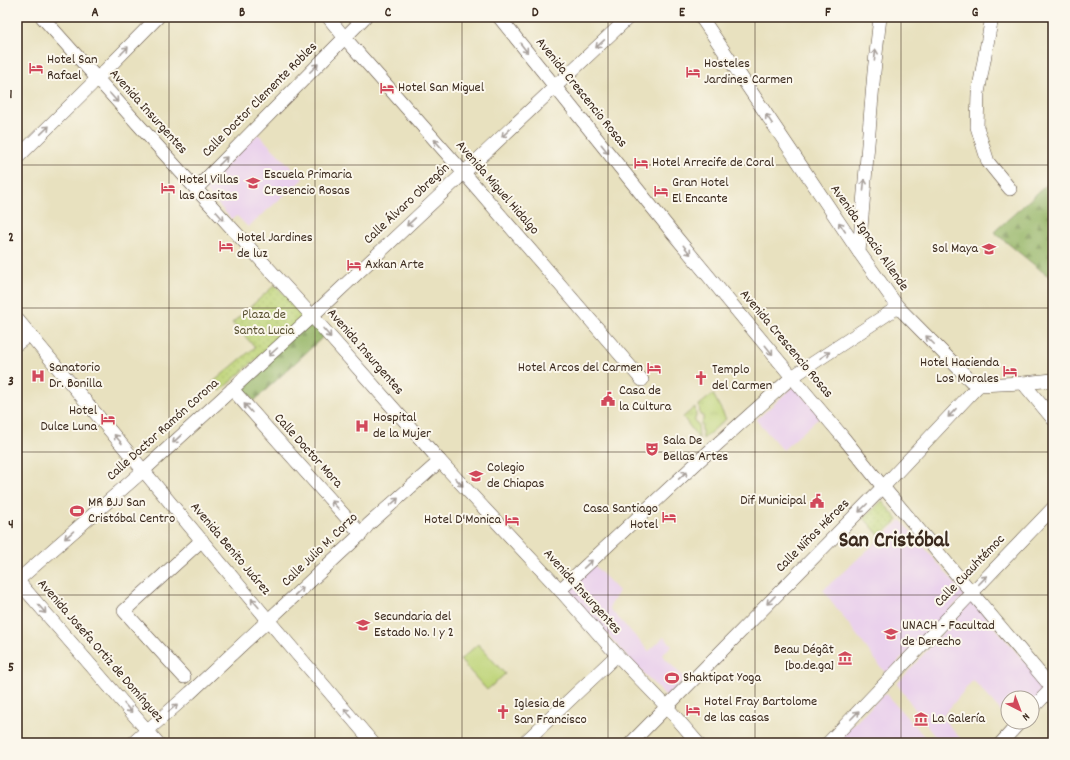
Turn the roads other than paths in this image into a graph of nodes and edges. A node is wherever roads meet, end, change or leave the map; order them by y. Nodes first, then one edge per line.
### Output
1 (42, 17) edge
2 (158, 17) edge
3 (328, 17) edge
4 (365, 17) edge
5 (500, 17) edge
6 (629, 17) edge
7 (701, 17) edge
8 (880, 17) edge
9 (992, 17) edge
10 (344, 38) junction
11 (97, 79) junction
12 (554, 86) junction
13 (17, 158) edge
14 (464, 173) junction
15 (196, 188) junction
16 (1010, 189) dead end
17 (859, 252) junction
18 (898, 307) junction
19 (312, 316) junction
20 (17, 319) edge
21 (30, 334) junction
22 (17, 344) edge
23 (792, 377) junction
24 (642, 380) dead end
25 (1053, 380) edge
26 (1023, 383) junction
27 (979, 385) junction
28 (232, 389) junction
29 (1053, 419) edge
30 (440, 461) junction
31 (144, 470) junction
32 (883, 487) junction
33 (1053, 508) edge
34 (361, 534) junction
35 (202, 540) junction
36 (17, 580) edge
37 (560, 590) junction
38 (971, 592) junction
39 (268, 620) junction
40 (618, 655) junction
41 (184, 677) dead end
42 (1053, 688) edge
43 (1040, 701) edge
44 (666, 706) junction
45 (147, 730) junction
46 (1012, 730) edge
47 (133, 743) edge
48 (158, 743) edge
49 (373, 743) edge
50 (524, 743) edge
51 (631, 743) edge
52 (698, 743) edge
53 (828, 743) edge
54 (1000, 743) edge

1 - 11 street, Avenida Insurgentes
11 -> 2 street
3 - 10 street, Avenida Miguel Hidalgo
4 - 10 street, Calle Doctor Clemente Robles
5 -> 12 street, Avenida Crescencio Rosas
6 -> 12 street, Calle Álvaro Obregón
17 -> 7 street, Avenida Ignacio Allende
17 -> 8 street
9 - 16 street
14 -> 10 street, Avenida Miguel Hidalgo
15 -> 10 street, Calle Doctor Clemente Robles
13 -> 11 street
11 -> 15 street, Avenida Insurgentes
12 -> 14 street, Calle Álvaro Obregón
12 -> 23 street, Avenida Crescencio Rosas
14 -> 19 street, Calle Álvaro Obregón
14 - 24 street, Avenida Miguel Hidalgo
15 -> 19 street, Avenida Insurgentes
17 - 18 street, Avenida Ignacio Allende
23 -> 18 street
27 -> 18 street, Avenida Ignacio Allende
19 -> 28 street, Calle Doctor Ramón Corona
19 -> 30 street, Avenida Insurgentes
20 - 21 street, Avenida Benito Juárez
21 - 22 street
31 -> 21 street, Avenida Benito Juárez
23 - 32 street, Avenida Crescencio Rosas
37 -> 23 street
25 - 26 street
26 - 27 street
26 - 29 street
27 -> 32 street, Calle Niños Héroes
28 -> 31 street, Calle Doctor Ramón Corona
34 -> 28 street, Calle Doctor Mora
34 -> 30 street, Calle Julio M. Corzo
30 -> 37 street, Avenida Insurgentes
31 - 35 street, Avenida Benito Juárez
31 -> 36 street, Calle Doctor Ramón Corona
32 - 38 street, Avenida Crescencio Rosas
32 -> 44 street, Calle Niños Héroes
38 -> 33 street, Calle Cuauhtémoc
39 -> 34 street, Calle Julio M. Corzo
39 -> 35 street, Avenida Benito Juárez
35 - 41 street
36 -> 45 street, Avenida Josefa Ortiz de Domínguez
37 - 40 street, Avenida Insurgentes
38 - 42 street, Avenida Crescencio Rosas
53 -> 38 street, Calle Cuauhtémoc
45 -> 39 street, Calle Julio M. Corzo
49 -> 39 street, Avenida Benito Juárez
40 - 44 street, Avenida Insurgentes
40 - 50 street
42 - 43 street
44 - 51 street, Calle Niños Héroes
44 - 52 street, Avenida Insurgentes
45 - 47 street, Calle Julio M. Corzo
45 - 48 street, Avenida Josefa Ortiz de Domínguez
46 - 54 street

